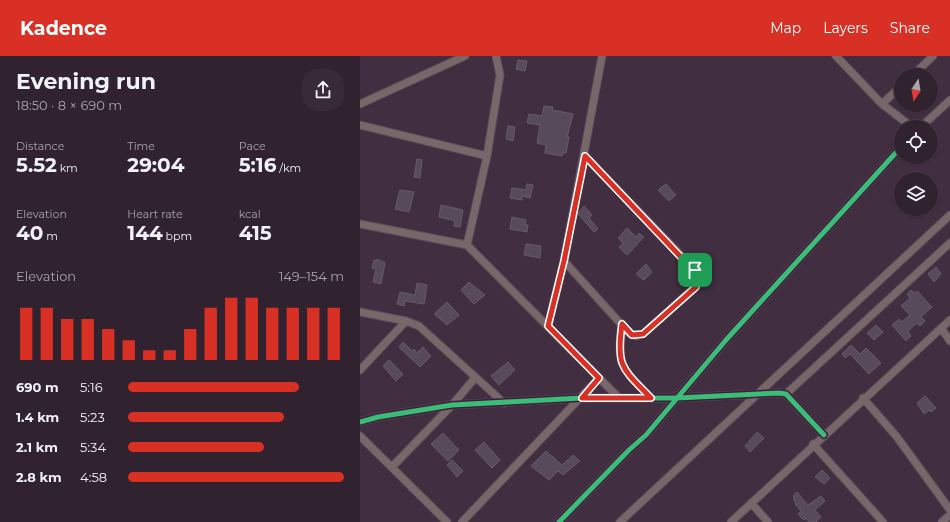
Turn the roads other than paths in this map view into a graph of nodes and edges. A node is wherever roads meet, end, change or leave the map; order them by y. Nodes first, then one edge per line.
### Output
1 (465, 56) edge
2 (496, 56) edge
3 (602, 56) edge
4 (836, 56) edge
5 (933, 56) edge
6 (920, 68) edge
7 (894, 93) edge
8 (950, 100) edge
9 (360, 104) edge
10 (882, 104) junction
11 (903, 120) edge
12 (929, 120) edge
13 (360, 125) edge
14 (894, 155) edge
15 (486, 156) junction
16 (585, 156) junction
17 (950, 215) edge
18 (360, 224) edge
19 (950, 243) edge
20 (468, 245) junction
21 (564, 261) junction
22 (360, 312) edge
23 (950, 320) edge
24 (406, 321) junction
25 (622, 324) junction
26 (548, 326) junction
27 (941, 328) junction
28 (950, 341) edge
29 (360, 370) edge
30 (475, 378) junction
31 (599, 378) junction
32 (760, 394) junction
33 (786, 394) junction
34 (582, 398) junction
35 (619, 398) junction
36 (651, 398) junction
37 (677, 398) junction
38 (863, 398) junction
39 (504, 403) junction
40 (452, 405) junction
41 (360, 422) edge
42 (824, 435) junction
43 (360, 436) edge
44 (814, 444) junction
45 (392, 467) junction
46 (751, 503) junction
47 (950, 510) edge
48 (950, 515) edge
49 (447, 522) edge
50 (462, 522) edge
51 (559, 522) edge
52 (620, 522) edge
53 (731, 522) edge
54 (768, 522) edge
55 (884, 522) edge
56 (942, 522) edge

1 - 9 street
2 - 15 street
3 - 16 street
4 - 10 street
5 - 6 street
7 - 10 street
8 - 12 street
10 - 11 street
13 - 15 street
14 - 37 street
15 - 20 street
16 - 21 street
16 - 25 street
17 - 32 street
18 - 20 street
19 - 33 street
20 - 26 street
21 - 25 street
21 - 26 street
22 - 24 street
23 - 27 street
24 - 29 street
24 - 30 street
25 - 36 street
26 - 31 street
27 - 28 street
27 - 38 street
30 - 39 street
30 - 40 street
31 - 34 street
31 - 35 street
32 - 33 street
32 - 37 street
32 - 52 street
33 - 42 street
34 - 35 street
34 - 39 street
34 - 50 street
35 - 36 street
36 - 37 street
37 - 51 street
38 - 42 street
38 - 47 street
39 - 40 street
40 - 41 street
40 - 45 street
42 - 44 street
43 - 45 street
44 - 46 street
44 - 55 street
45 - 49 street
46 - 53 street
46 - 54 street
48 - 56 street

